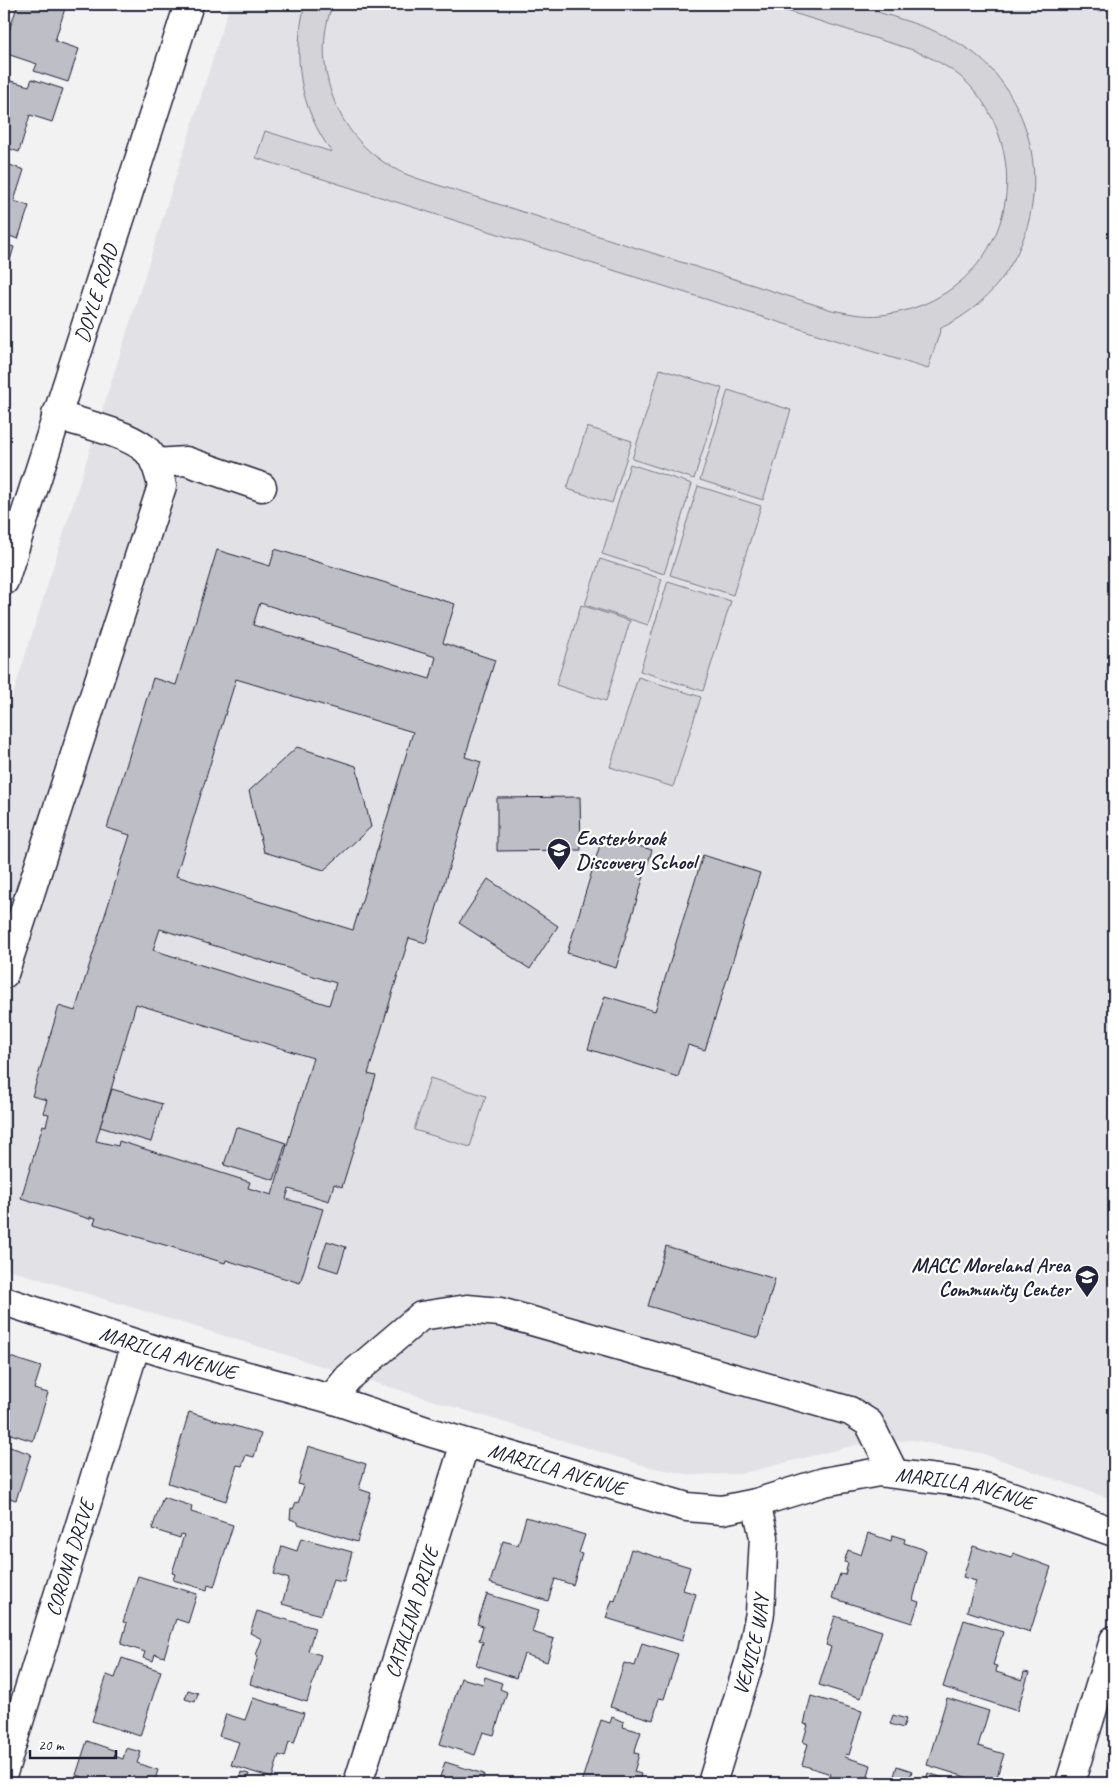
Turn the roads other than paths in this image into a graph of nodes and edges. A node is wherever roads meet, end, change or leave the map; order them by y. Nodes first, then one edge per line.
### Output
1 (189, 4) edge
2 (56, 415) junction
3 (155, 463) junction
4 (262, 487) dead end
5 (4, 581) edge
6 (4, 974) edge
7 (4, 1301) edge
8 (136, 1344) junction
9 (331, 1399) junction
10 (465, 1443) junction
11 (894, 1473) junction
12 (756, 1504) junction
13 (1114, 1532) edge
14 (1114, 1640) edge
15 (4, 1770) edge
16 (358, 1783) edge
17 (712, 1783) edge
18 (1070, 1783) edge

1 - 2 street, DOYLE ROAD
2 - 3 street
2 - 5 street, DOYLE ROAD
3 - 4 street
3 - 6 street
7 - 8 street, MARILLA AVENUE
8 - 9 street, MARILLA AVENUE
8 - 15 street, CORONA DRIVE
9 - 10 street, MARILLA AVENUE
9 - 11 street
10 - 12 street, MARILLA AVENUE
10 - 16 street, CATALINA DRIVE
11 - 12 street, MARILLA AVENUE
11 - 13 street, MARILLA AVENUE
12 - 17 street, VENICE WAY
14 - 18 street

